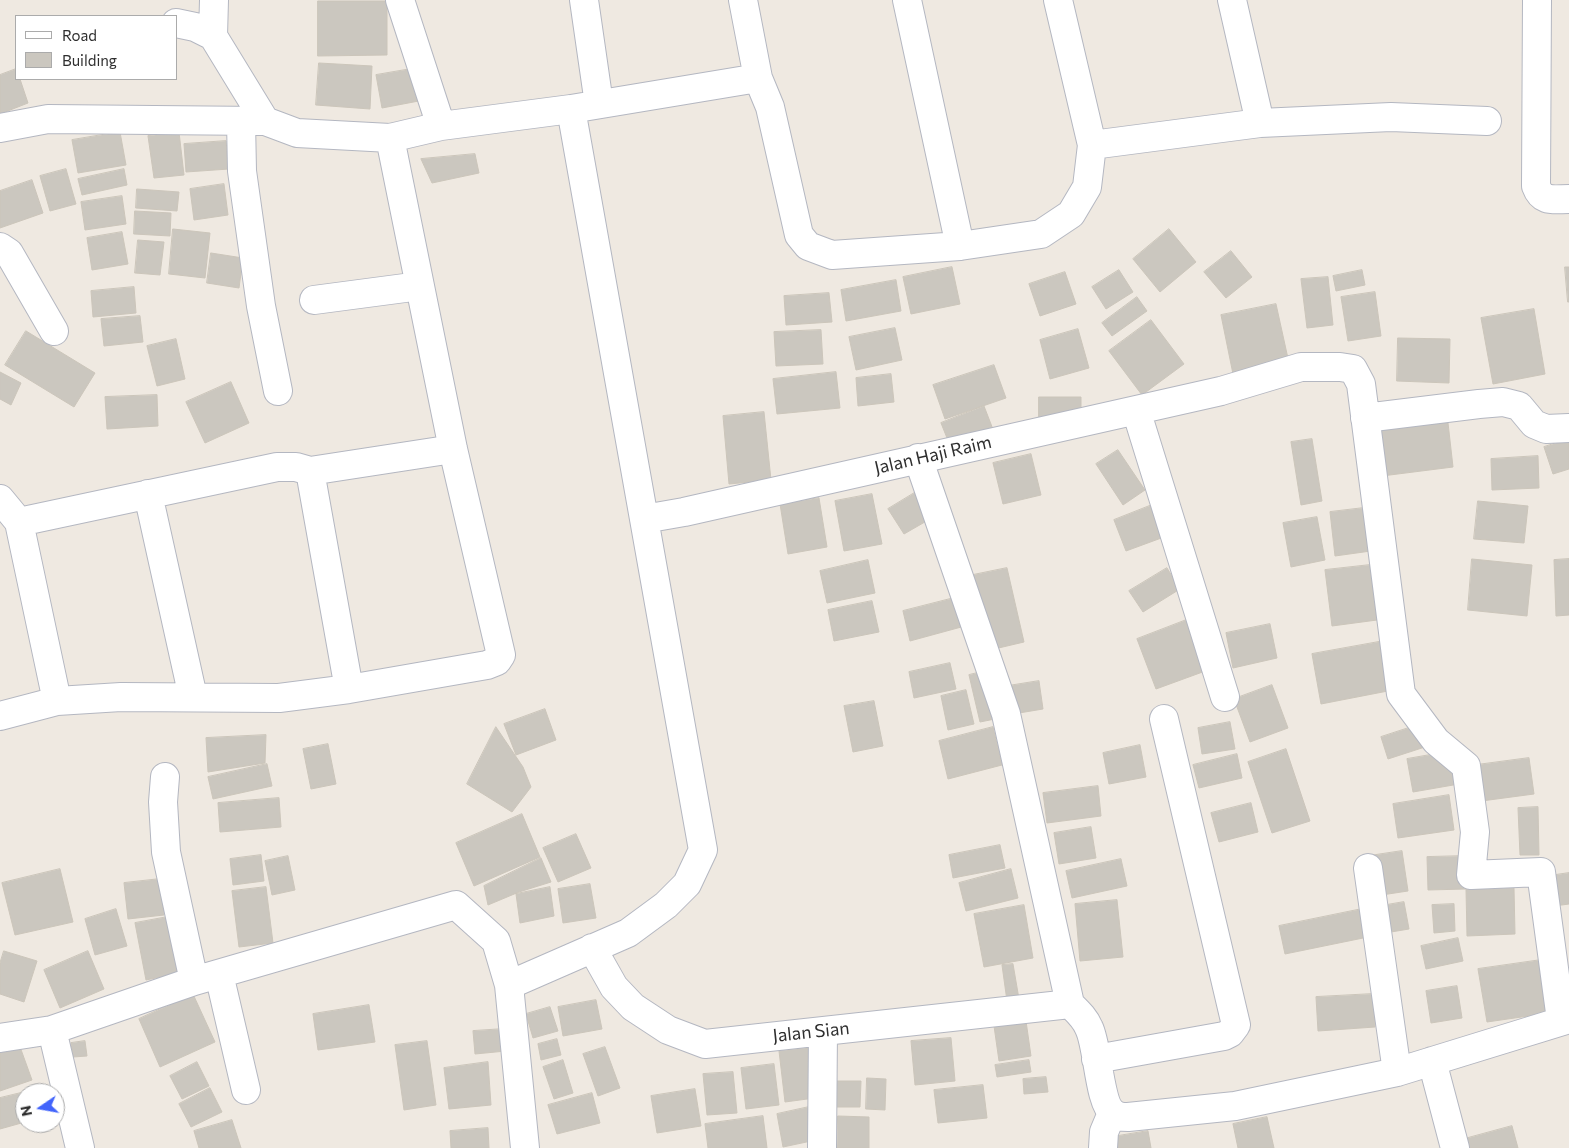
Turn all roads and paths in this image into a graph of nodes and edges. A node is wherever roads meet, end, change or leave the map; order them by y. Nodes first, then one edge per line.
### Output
1 (214, 0) edge
2 (400, 0) edge
3 (584, 0) edge
4 (743, 0) edge
5 (907, 0) edge
6 (1058, 0) edge
7 (1232, 0) edge
8 (1537, 0) edge
9 (178, 23) edge
10 (213, 36) junction
11 (758, 78) junction
12 (599, 104) junction
13 (571, 109) junction
14 (1487, 120) dead end
15 (253, 121) junction
16 (1260, 123) junction
17 (441, 126) junction
18 (0, 128) edge
19 (390, 138) junction
20 (1092, 145) junction
21 (1569, 199) edge
22 (960, 246) junction
23 (0, 247) edge
24 (420, 286) junction
25 (314, 300) dead end
26 (54, 331) dead end
27 (278, 391) dead end
28 (1136, 410) junction
29 (1365, 418) junction
30 (1569, 428) edge
31 (453, 449) junction
32 (918, 458) junction
33 (310, 471) junction
34 (148, 494) junction
35 (0, 499) edge
36 (644, 519) junction
37 (19, 522) junction
38 (349, 689) junction
39 (1226, 697) dead end
40 (193, 698) junction
41 (57, 701) junction
42 (0, 716) edge
43 (1164, 719) dead end
44 (165, 777) dead end
45 (1368, 868) dead end
46 (592, 948) junction
47 (207, 978) junction
48 (509, 985) junction
49 (1070, 1004) junction
50 (1565, 1020) edge
51 (52, 1030) junction
52 (824, 1031) junction
53 (0, 1038) edge
54 (1096, 1059) junction
55 (1432, 1061) junction
56 (1397, 1072) junction
57 (246, 1090) dead end
58 (1112, 1113) junction
59 (80, 1148) edge
60 (524, 1148) edge
61 (822, 1148) edge
62 (1103, 1148) edge
63 (1455, 1148) edge

1 - 10 street
2 - 17 street
3 - 12 street
4 - 11 street
5 - 22 street
6 - 20 street
7 - 16 street
8 - 21 street
9 - 10 street
10 - 15 street
11 - 12 street
11 - 22 street
12 - 13 street
13 - 17 street
13 - 36 street
14 - 16 street
15 - 18 street
15 - 19 street
15 - 27 street
16 - 20 street
17 - 19 street
19 - 24 street
20 - 22 street
23 - 26 street
24 - 25 street
24 - 31 street
28 - 29 street, Jalan Haji Raim
28 - 32 street, Jalan Haji Raim
28 - 39 street
29 - 30 street
29 - 50 street
31 - 33 street
31 - 38 street
32 - 36 street, Jalan Haji Raim
32 - 49 street
33 - 34 street
33 - 38 street
34 - 37 street
34 - 40 street
35 - 37 street
36 - 46 street
37 - 41 street
38 - 40 street
40 - 41 street
41 - 42 street
43 - 54 street
44 - 47 street
45 - 56 street
46 - 48 street
46 - 52 street, Jalan Sian
47 - 48 street
47 - 51 street
47 - 57 street
48 - 60 street
49 - 52 street, Jalan Sian
49 - 54 street
50 - 55 street
51 - 53 street
51 - 59 street
52 - 61 street
54 - 58 street
55 - 56 street
55 - 63 street
56 - 58 street
58 - 62 street

